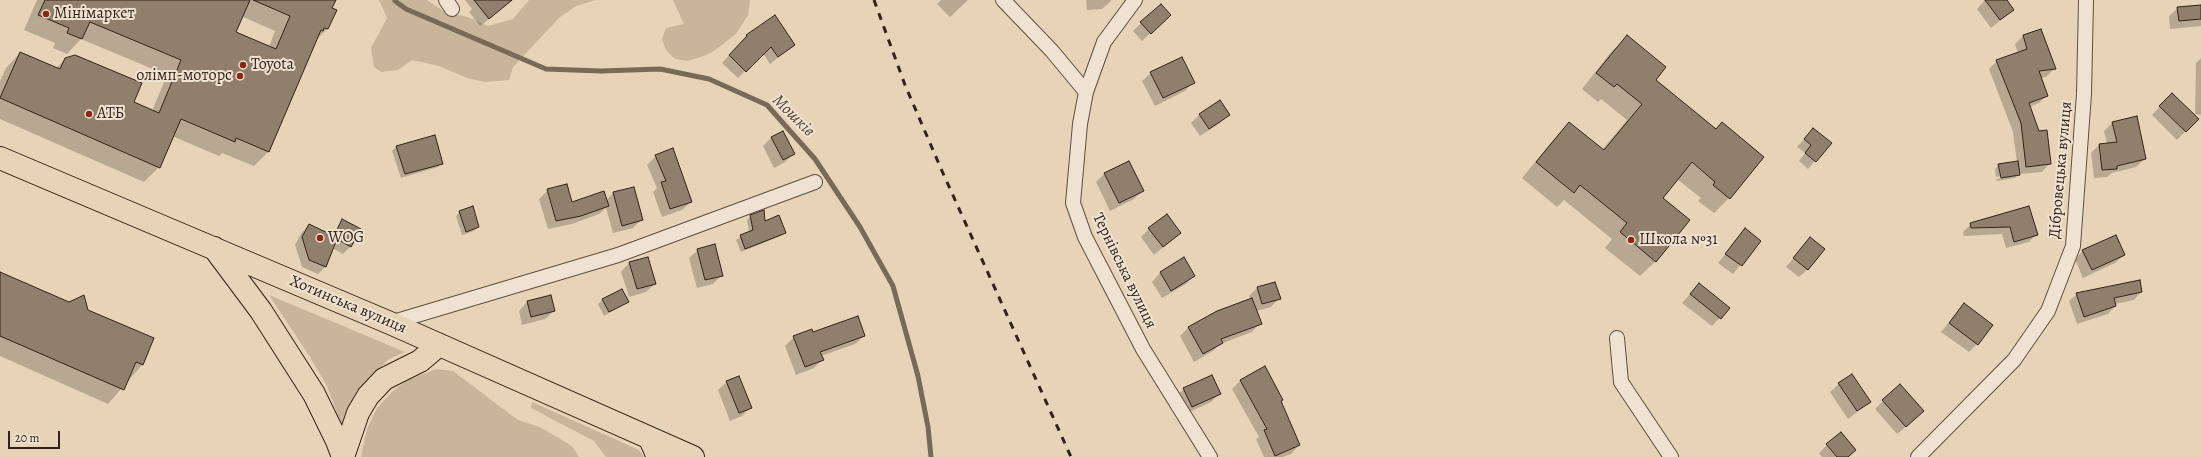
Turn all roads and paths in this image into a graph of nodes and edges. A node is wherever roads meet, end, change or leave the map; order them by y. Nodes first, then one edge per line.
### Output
1 (1003, 0) edge
2 (1135, 0) edge
3 (2086, 0) edge
4 (1086, 92) junction
5 (0, 158) edge
6 (815, 182) dead end
7 (213, 248) junction
8 (390, 323) junction
9 (1617, 338) dead end
10 (439, 345) junction
11 (654, 448) edge
12 (343, 457) edge
13 (693, 457) edge
14 (1210, 457) edge
15 (1671, 457) edge
16 (1918, 457) edge

1 - 4 street
2 - 4 street, Тернівська вулиця
3 - 16 street, Дібровецька вулиця
4 - 14 street, Тернівська вулиця
5 - 7 main road, Хотинська вулиця
6 - 8 street
7 - 8 main road, Хотинська вулиця
7 - 12 main road
8 - 10 main road, Хотинська вулиця
9 - 15 street
10 - 11 main road, Хотинська вулиця
10 - 12 main road
11 - 13 main road, Хотинська вулиця

